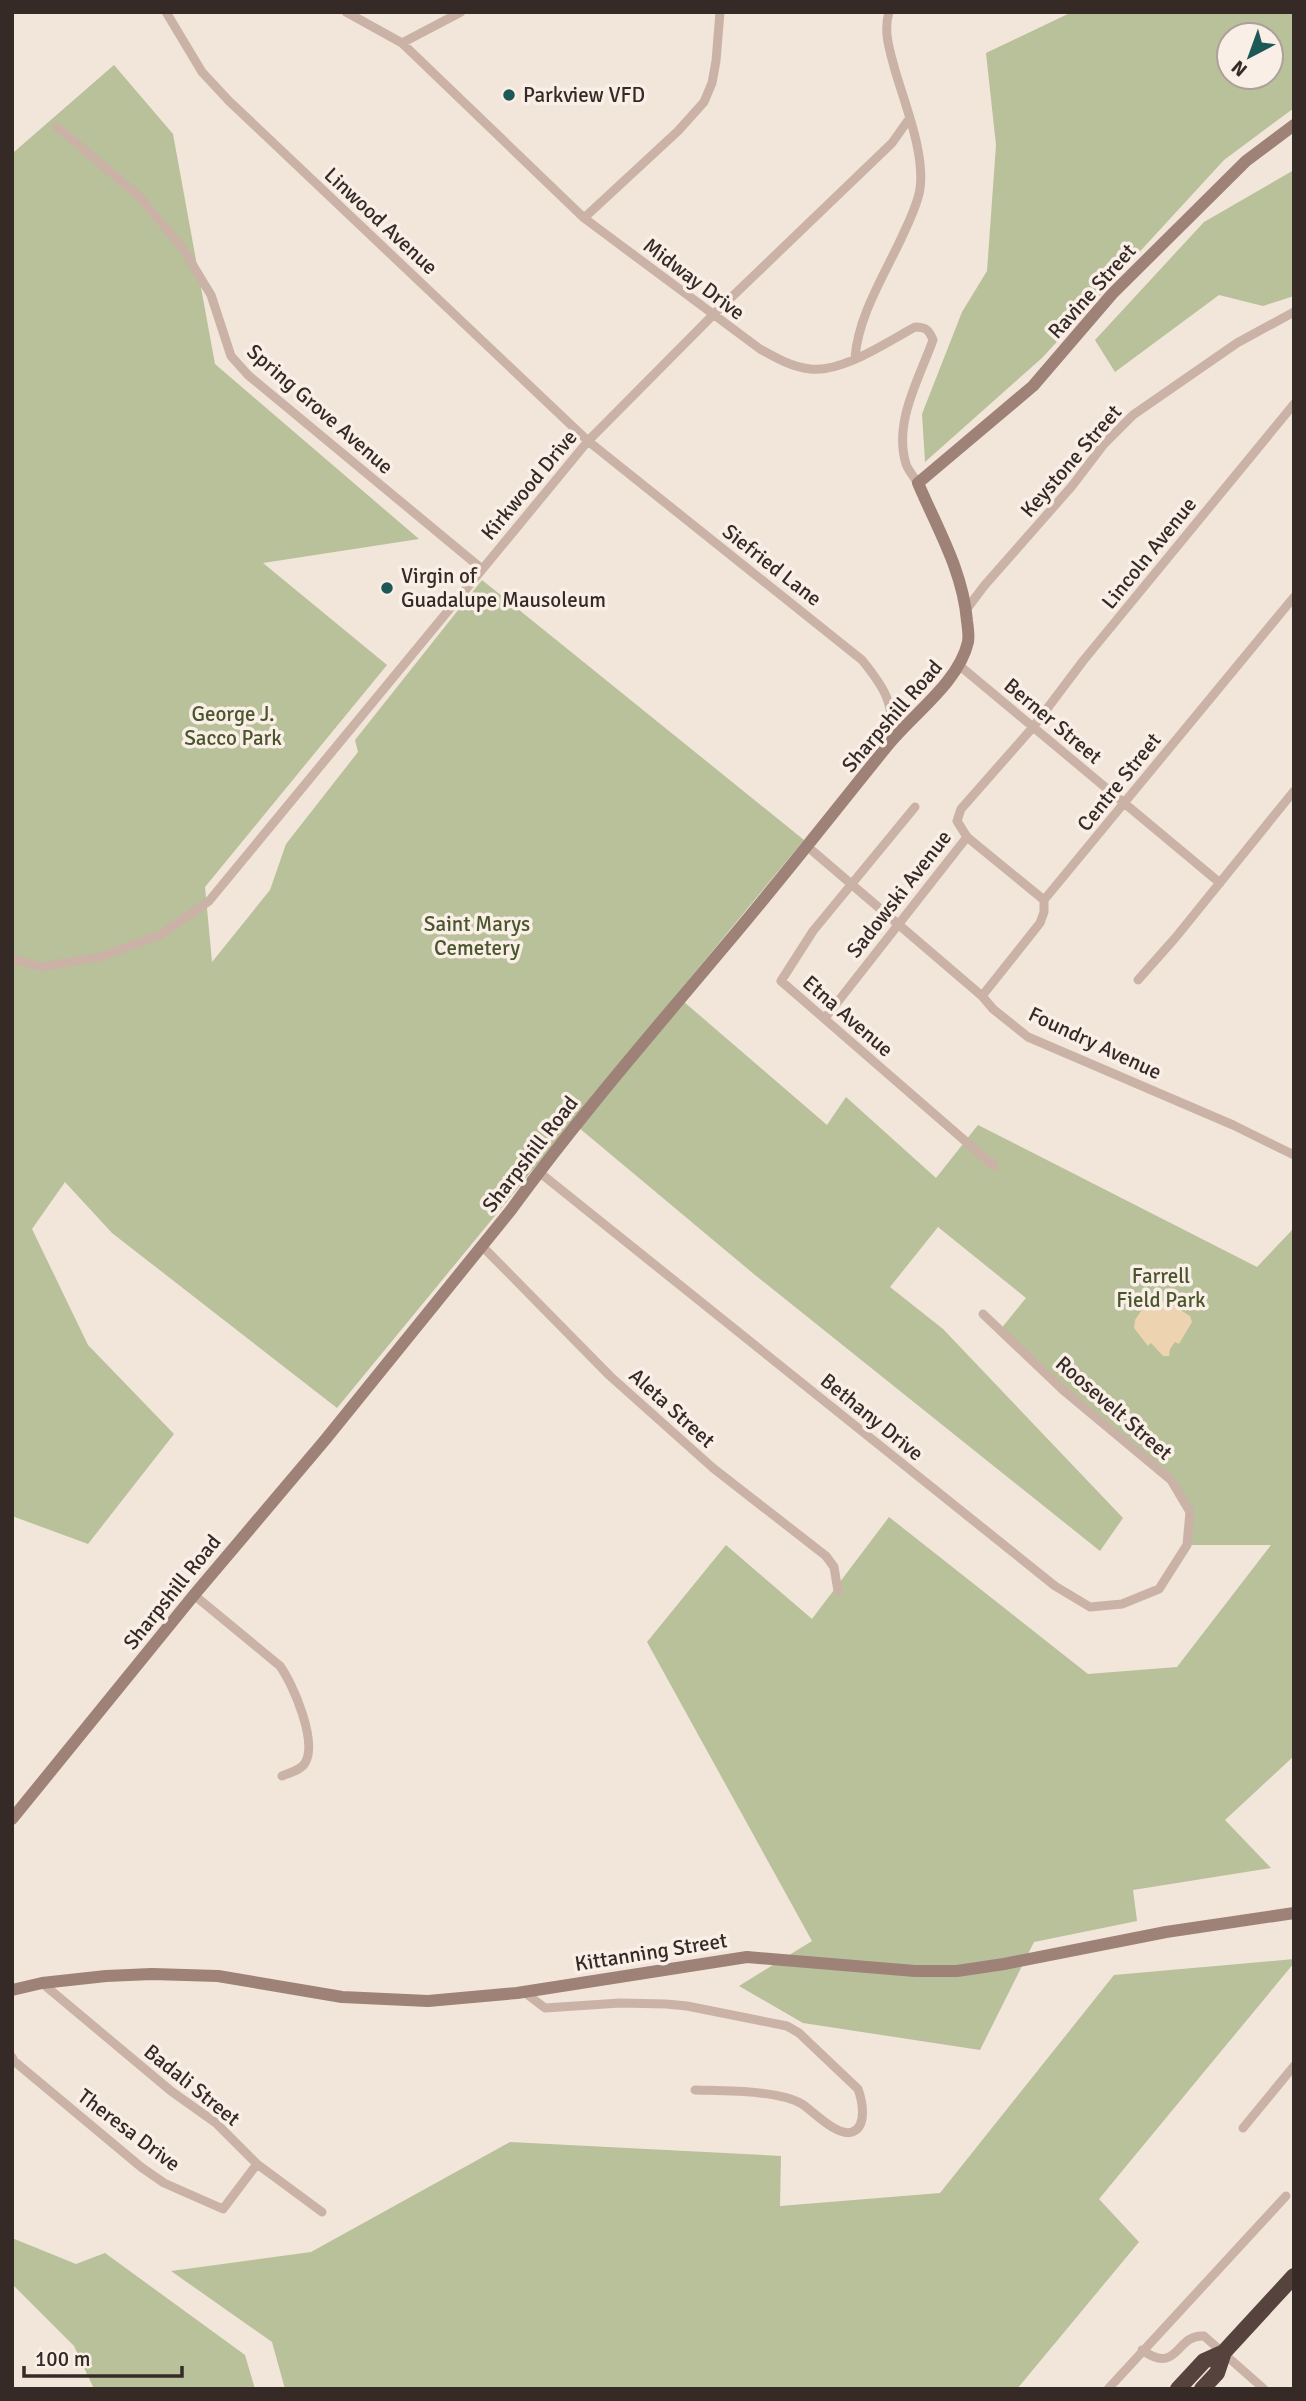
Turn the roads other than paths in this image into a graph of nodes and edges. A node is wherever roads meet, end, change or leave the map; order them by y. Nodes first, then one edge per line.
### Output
1 (166, 12) edge
2 (346, 12) edge
3 (461, 12) edge
4 (720, 12) edge
5 (889, 12) edge
6 (402, 43) junction
7 (909, 119) junction
8 (1294, 125) edge
9 (57, 127) dead end
10 (584, 218) junction
11 (1294, 312) edge
12 (713, 315) junction
13 (855, 358) junction
14 (1294, 404) edge
15 (588, 441) junction
16 (918, 483) junction
17 (482, 569) junction
18 (1294, 597) edge
19 (966, 610) junction
20 (960, 666) junction
21 (1034, 726) junction
22 (890, 743) junction
23 (1293, 793) edge
24 (1124, 804) junction
25 (915, 807) dead end
26 (967, 837) junction
27 (808, 847) junction
28 (1220, 883) junction
29 (853, 884) junction
30 (1044, 900) junction
31 (899, 923) junction
32 (12, 960) edge
33 (1138, 980) dead end
34 (982, 996) junction
35 (825, 1018) junction
36 (1294, 1155) edge
37 (994, 1166) dead end
38 (539, 1172) junction
39 (481, 1245) junction
40 (983, 1314) dead end
41 (1187, 1545) joint
42 (838, 1591) dead end
43 (194, 1595) junction
44 (282, 1776) dead end
45 (12, 1819) edge
46 (1294, 1913) edge
47 (42, 1983) junction
48 (12, 1990) edge
49 (524, 1992) junction
50 (12, 2057) edge
51 (1294, 2066) edge
52 (695, 2090) dead end
53 (1243, 2127) dead end
54 (257, 2164) junction
55 (1286, 2196) dead end
56 (323, 2211) dead end
57 (1294, 2276) edge
58 (1142, 2350) junction
59 (1224, 2352) junction
60 (1108, 2389) edge
61 (1178, 2389) edge
62 (1202, 2389) edge
63 (1264, 2389) edge

1 - 15 street, Linwood Avenue
2 - 6 street, Midway Drive
3 - 6 street
4 - 10 street
5 - 7 street
6 - 10 street, Midway Drive
7 - 12 street, Kirkwood Drive
7 - 13 street
8 - 16 street, Ravine Street
9 - 17 street, Spring Grove Avenue
10 - 12 street, Midway Drive
11 - 19 street, Keystone Street
12 - 13 street, Midway Drive
12 - 15 street, Kirkwood Drive
13 - 16 street, Midway Drive
14 - 21 street, Lincoln Avenue
15 - 17 street, Kirkwood Drive
15 - 22 street, Siefried Lane
16 - 19 street, Sharpshill Road
17 - 32 street, Kirkwood Drive
18 - 24 street, Centre Street
19 - 20 street, Sharpshill Road
20 - 21 street, Berner Street
20 - 22 street, Sharpshill Road
21 - 24 street, Berner Street
21 - 26 street, Sadowski Avenue
22 - 27 street, Sharpshill Road
23 - 28 street
24 - 28 street, Berner Street
24 - 30 street, Centre Street
25 - 29 street, Etna Avenue
26 - 30 street
26 - 31 street, Sadowski Avenue
27 - 29 street, Foundry Avenue
27 - 38 street, Sharpshill Road
28 - 33 street
29 - 31 street, Foundry Avenue
29 - 35 street, Etna Avenue
30 - 34 street, Centre Street
31 - 34 street, Foundry Avenue
31 - 35 street, Sadowski Avenue
34 - 36 street, Foundry Avenue
35 - 37 street, Etna Avenue
38 - 39 street, Sharpshill Road
38 - 41 street, Bethany Drive
39 - 42 street, Aleta Street
39 - 43 street, Sharpshill Road
40 - 41 street, Roosevelt Street
43 - 44 street
43 - 45 street, Sharpshill Road
46 - 49 street, Kittanning Street
47 - 48 street, Kittanning Street
47 - 49 street, Kittanning Street
47 - 54 street, Badali Street
49 - 52 street
50 - 54 street, Theresa Drive
51 - 53 street
54 - 56 street, Badali Street
55 - 58 street
57 - 59 highway
58 - 59 street
58 - 60 street
59 - 61 highway
59 - 62 highway
59 - 63 street

